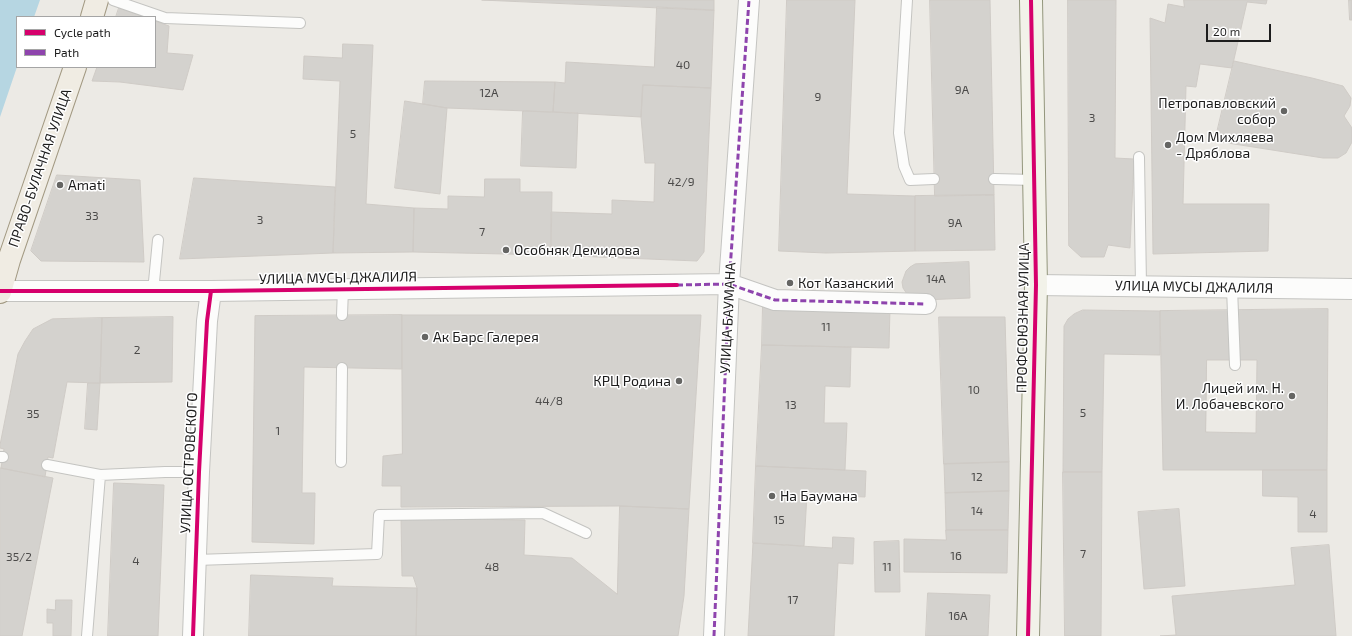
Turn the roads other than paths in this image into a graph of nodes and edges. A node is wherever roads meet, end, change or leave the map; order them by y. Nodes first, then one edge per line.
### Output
1 (97, 0) edge
2 (113, 0) edge
3 (749, 0) edge
4 (907, 0) edge
5 (1031, 0) edge
6 (92, 16) edge
7 (300, 23) dead end
8 (75, 68) edge
9 (1139, 157) dead end
10 (934, 179) dead end
11 (994, 179) dead end
12 (1034, 180) junction
13 (158, 240) dead end
14 (729, 284) junction
15 (1036, 285) junction
16 (1141, 286) junction
17 (1232, 288) junction
18 (343, 289) junction
19 (1352, 289) edge
20 (211, 291) junction
21 (0, 292) edge
22 (153, 292) junction
23 (926, 304) dead end
24 (342, 315) dead end
25 (1235, 365) dead end
26 (342, 368) dead end
27 (341, 462) dead end
28 (47, 465) dead end
29 (198, 472) junction
30 (100, 475) junction
31 (586, 533) dead end
32 (196, 560) junction
33 (87, 636) edge
34 (193, 636) edge
35 (714, 636) edge
36 (1028, 636) edge

1 - 6 main road
2 - 7 lane
3 - 14 street, УЛИЦА БАУМАНА
4 - 10 lane
5 - 12 street, ПРОФСОЮЗНАЯ УЛИЦА
8 - 21 main road, ПРАВО-БУЛАЧНАЯ УЛИЦА
9 - 16 lane
11 - 12 lane
12 - 15 street, ПРОФСОЮЗНАЯ УЛИЦА
13 - 22 lane
14 - 18 street, УЛИЦА МУСЫ ДЖАЛИЛЯ
14 - 23 street, УЛИЦА МУСЫ ДЖАЛИЛЯ
14 - 35 street, УЛИЦА БАУМАНА
15 - 16 street, УЛИЦА МУСЫ ДЖАЛИЛЯ
15 - 36 street, ПРОФСОЮЗНАЯ УЛИЦА
16 - 17 street, УЛИЦА МУСЫ ДЖАЛИЛЯ
17 - 19 street, УЛИЦА МУСЫ ДЖАЛИЛЯ
17 - 25 lane
18 - 20 street, УЛИЦА МУСЫ ДЖАЛИЛЯ
18 - 24 lane
20 - 22 street, УЛИЦА МУСЫ ДЖАЛИЛЯ
20 - 29 street, УЛИЦА ОСТРОВСКОГО
21 - 22 street, УЛИЦА МУСЫ ДЖАЛИЛЯ
26 - 27 lane
28 - 30 lane
29 - 30 lane
29 - 32 street, УЛИЦА ОСТРОВСКОГО
30 - 33 lane
31 - 32 lane
32 - 34 street, УЛИЦА ОСТРОВСКОГО

